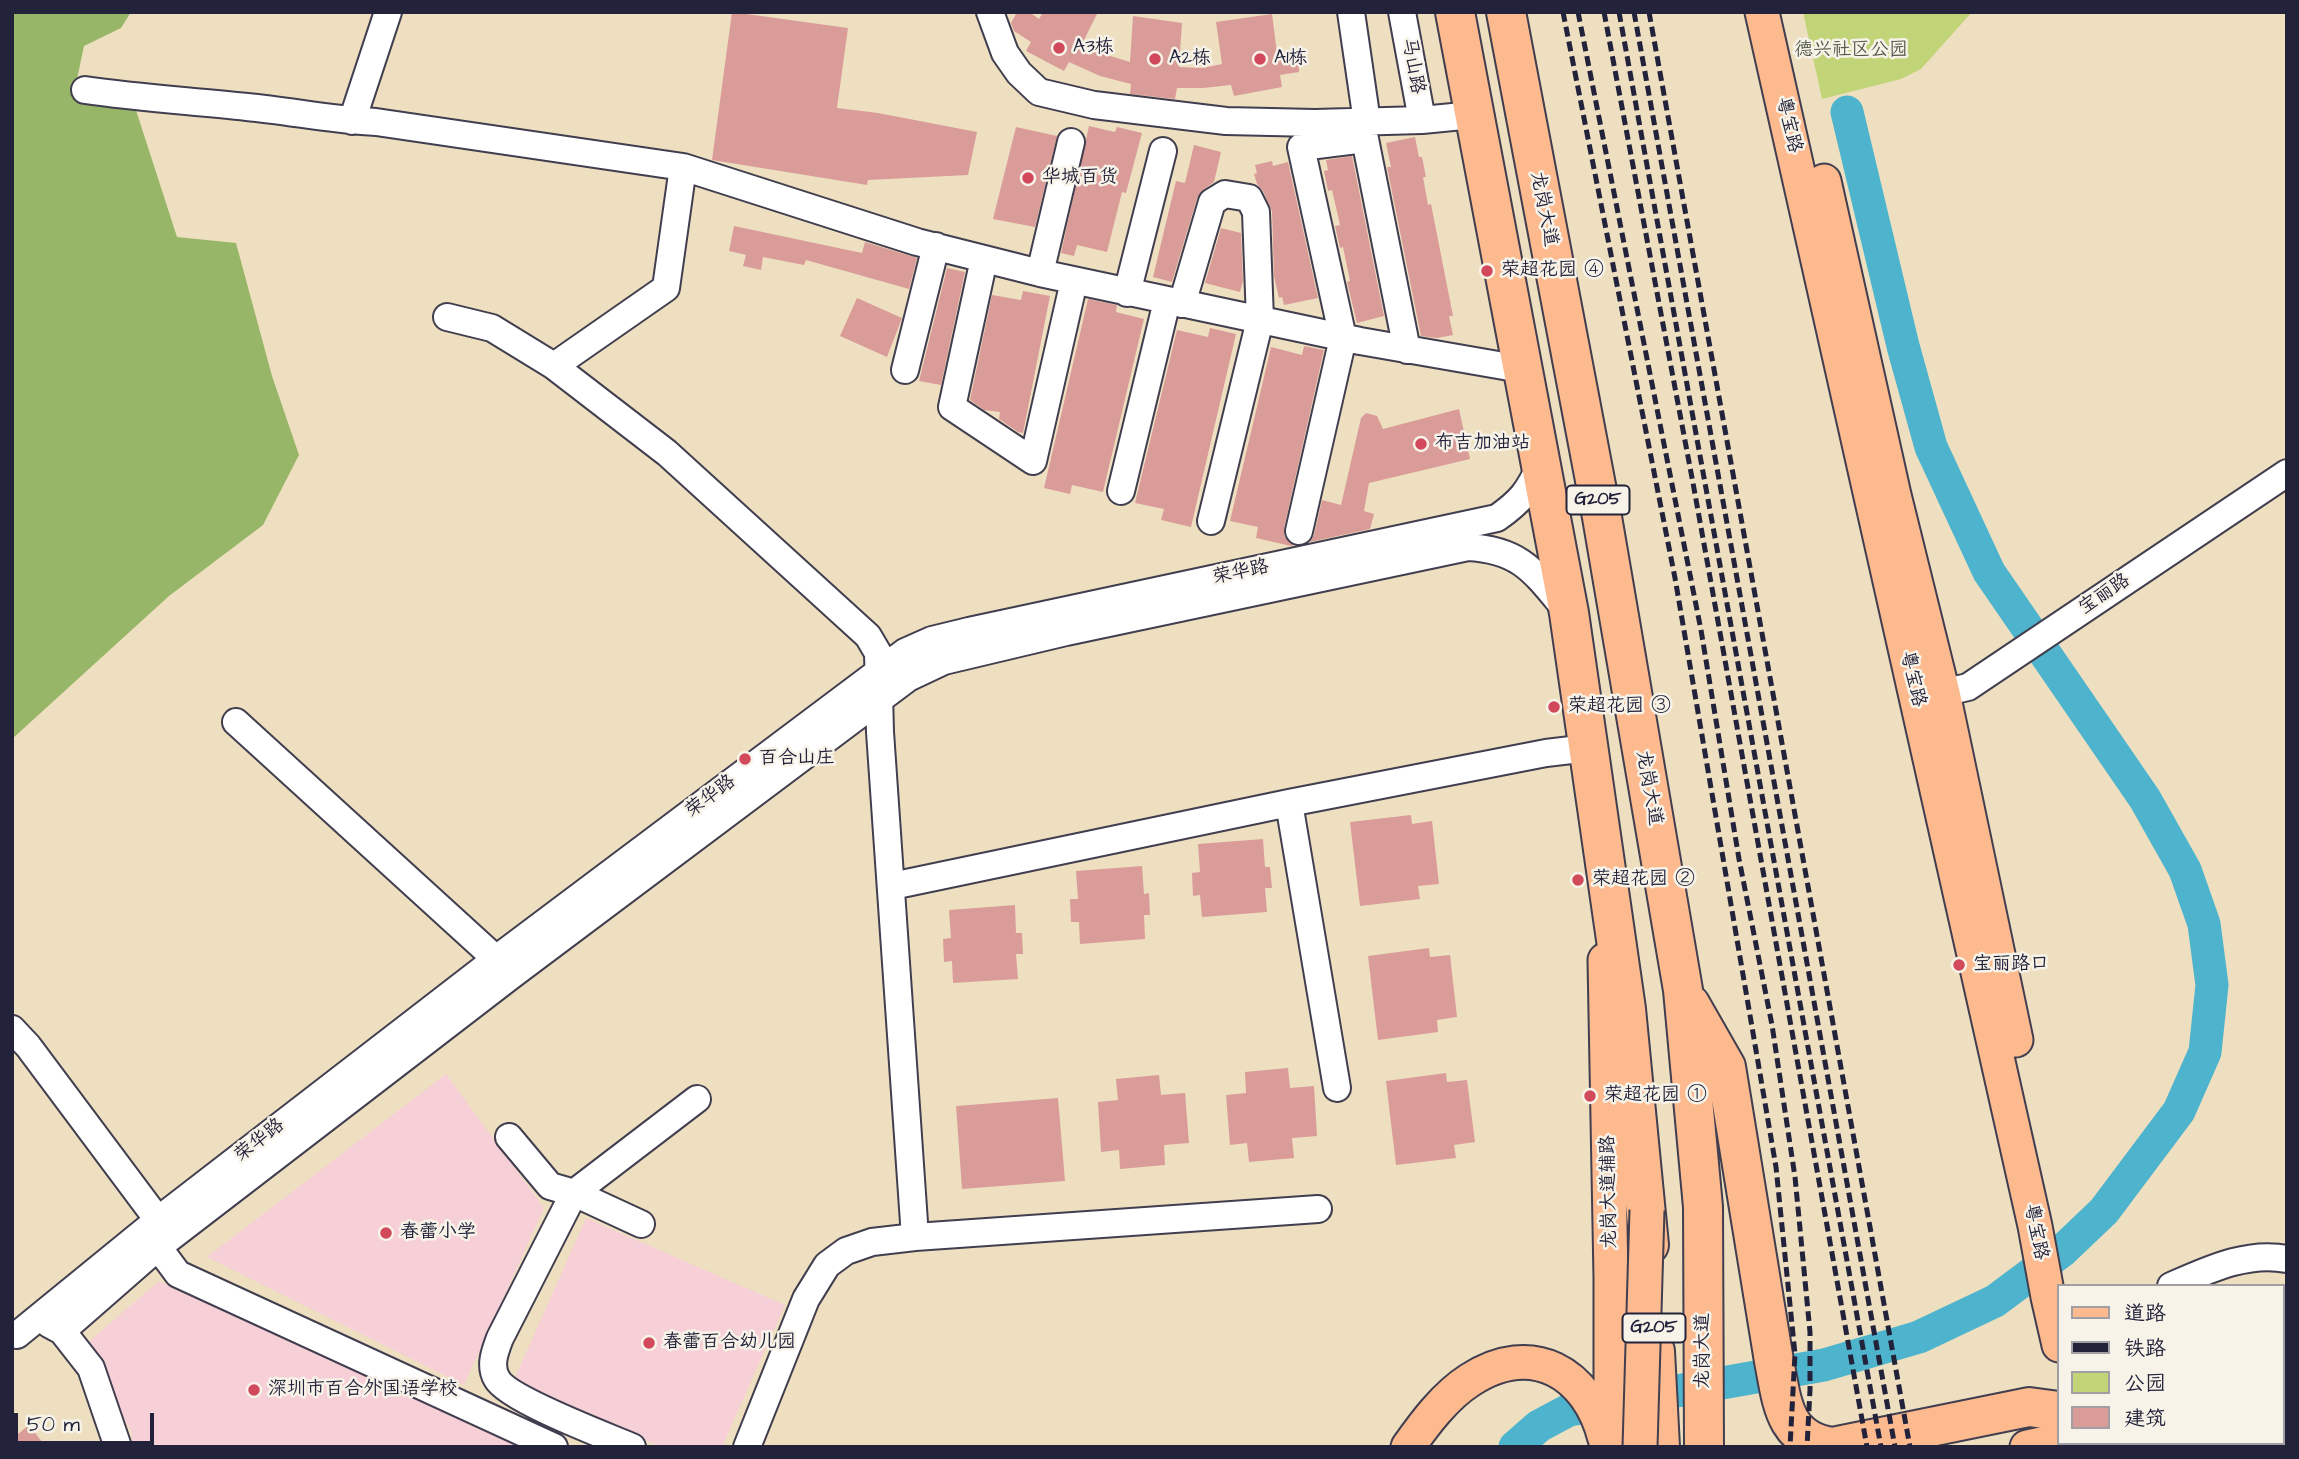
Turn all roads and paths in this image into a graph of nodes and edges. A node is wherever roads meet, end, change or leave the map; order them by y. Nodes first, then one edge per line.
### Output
1 (388, 12) edge
2 (990, 12) edge
3 (1351, 12) edge
4 (1402, 12) edge
5 (1455, 12) edge
6 (1506, 12) edge
7 (1762, 12) edge
8 (1786, 12) edge
9 (85, 90) dead end
10 (1473, 115) junction
11 (1422, 120) junction
12 (352, 121) junction
13 (1367, 121) junction
14 (1071, 142) dead end
15 (1163, 151) dead end
16 (683, 167) junction
17 (936, 246) junction
18 (984, 259) junction
19 (1040, 273) junction
20 (1074, 281) junction
21 (1127, 293) junction
22 (1174, 302) junction
23 (447, 317) dead end
24 (1260, 320) junction
25 (1343, 338) junction
26 (1407, 349) junction
27 (554, 366) junction
28 (1521, 369) junction
29 (905, 370) dead end
30 (1540, 466) junction
31 (2287, 473) edge
32 (1121, 491) dead end
33 (1211, 521) dead end
34 (1299, 531) dead end
35 (1569, 613) junction
36 (879, 670) junction
37 (1930, 696) junction
38 (879, 699) junction
39 (236, 722) dead end
40 (1588, 748) junction
41 (1289, 803) junction
42 (1603, 853) junction
43 (892, 886) junction
44 (496, 959) junction
45 (1683, 990) junction
46 (12, 1029) edge
47 (1337, 1088) dead end
48 (697, 1099) dead end
49 (509, 1137) dead end
50 (574, 1193) junction
51 (1318, 1209) dead end
52 (1647, 1210) junction
53 (158, 1220) junction
54 (641, 1224) dead end
55 (915, 1237) junction
56 (158, 1247) junction
57 (2287, 1259) edge
58 (2176, 1284) edge
59 (2058, 1291) edge
60 (62, 1331) junction
61 (15, 1332) edge
62 (1703, 1349) junction
63 (2058, 1413) edge
64 (2058, 1413) edge
65 (2058, 1440) edge
66 (118, 1447) edge
67 (554, 1447) edge
68 (632, 1447) edge
69 (747, 1447) edge
70 (1408, 1447) edge
71 (1609, 1447) edge
72 (1640, 1447) edge
73 (1660, 1447) edge
74 (1704, 1447) edge
75 (1716, 1447) edge
76 (1903, 1447) edge
77 (2027, 1447) edge

1 - 12 street
2 - 13 street
3 - 13 street
4 - 11 street, 马山路
5 - 10 highway, G205
6 - 45 highway, 龙岗大道 / G205
7 - 37 main road, 粤宝路
8 - 37 main road, 粤宝路
9 - 12 street
10 - 11 street
10 - 28 highway, G205
11 - 13 street
12 - 16 street
14 - 19 street
15 - 21 street
16 - 17 street
16 - 27 street
17 - 18 street
17 - 29 street
18 - 19 street
18 - 20 street
19 - 20 street
20 - 21 street
21 - 22 street
22 - 24 street
22 - 24 street
22 - 32 street
23 - 27 street
24 - 25 street
24 - 33 street
25 - 26 street
25 - 26 street
25 - 34 street
26 - 28 street
27 - 36 street
28 - 30 highway, G205
30 - 35 highway, G205
30 - 36 street, 荣华路
31 - 37 street, 宝丽路
35 - 38 street, 荣华路
35 - 40 highway, G205
36 - 38 street
36 - 44 street, 荣华路
37 - 59 main road, 粤宝路
38 - 43 street
38 - 56 street, 荣华路
39 - 44 street
40 - 41 street
40 - 42 highway, G205
41 - 43 street
41 - 47 street
42 - 52 highway, G205
42 - 71 main road, 龙岗大道辅路
43 - 55 street
44 - 53 street, 荣华路
45 - 62 highway, 龙岗大道 / G205
45 - 63 highway
46 - 53 street
48 - 50 street
49 - 50 street
50 - 54 street
50 - 68 street
51 - 55 street
52 - 72 main road, 龙岗大道辅路, bridge
52 - 73 highway, G205, bridge
53 - 61 street, 荣华路
55 - 69 street
56 - 60 street, 荣华路
56 - 67 street
57 - 58 street
60 - 61 street
60 - 66 street
62 - 74 highway, 龙岗大道 / G205
62 - 75 main road
64 - 76 main road
65 - 77 main road
70 - 71 main road

